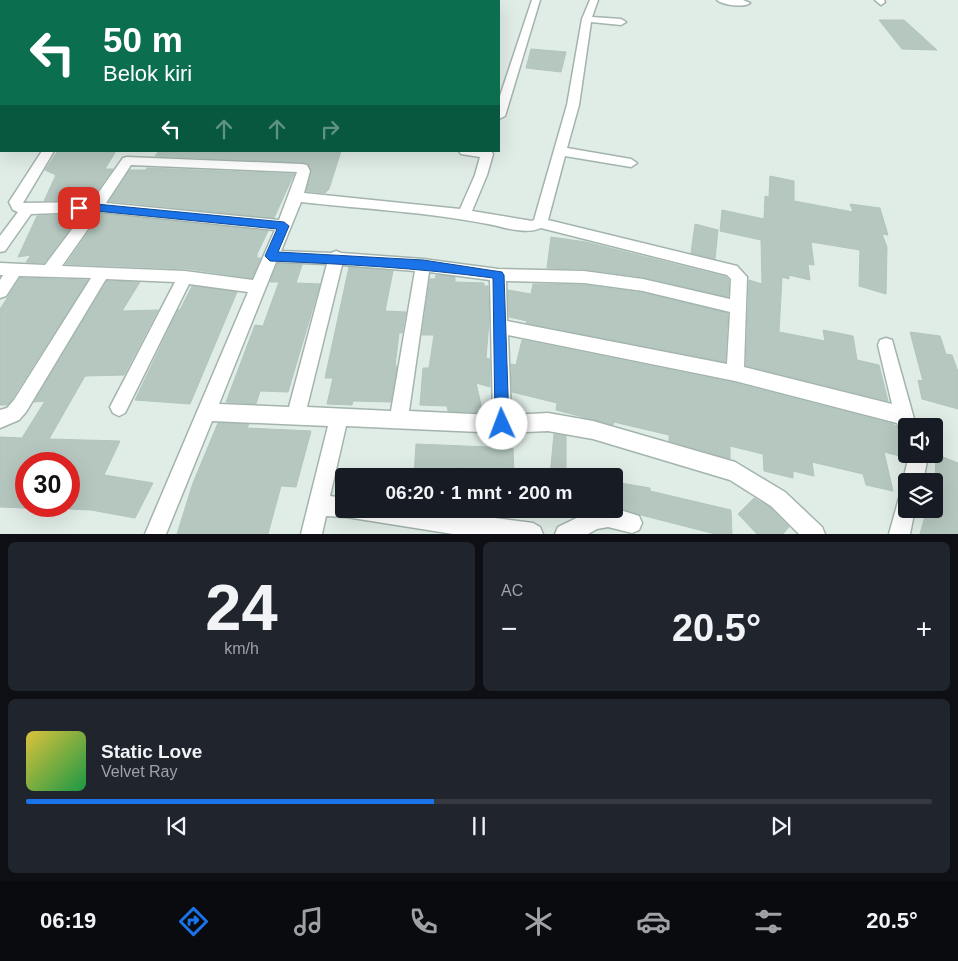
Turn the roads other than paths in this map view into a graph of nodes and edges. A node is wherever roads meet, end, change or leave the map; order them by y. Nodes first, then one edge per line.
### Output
1 (536, 0) edge
2 (594, 0) edge
3 (721, 0) edge
4 (746, 3) dead end
5 (587, 19) junction
6 (621, 22) dead end
7 (500, 113) edge
8 (560, 150) junction
9 (47, 152) edge
10 (488, 153) edge
11 (130, 156) edge
12 (630, 163) dead end
13 (296, 197) junction
14 (96, 207) junction
15 (27, 209) junction
16 (464, 214) junction
17 (540, 223) junction
18 (284, 226) junction
19 (0, 247) edge
20 (270, 256) junction
21 (336, 258) junction
22 (423, 264) junction
23 (8, 270) edge
24 (50, 270) junction
25 (102, 273) junction
26 (498, 275) junction
27 (185, 277) junction
28 (258, 287) junction
29 (0, 292) edge
30 (738, 307) junction
31 (498, 326) junction
32 (886, 345) dead end
33 (736, 372) junction
34 (119, 407) dead end
35 (207, 412) junction
36 (296, 416) junction
37 (339, 418) junction
38 (905, 418) edge
39 (0, 419) edge
40 (898, 419) edge
41 (399, 420) junction
42 (502, 424) junction
43 (318, 505) junction
44 (335, 507) edge
45 (417, 518) edge
46 (903, 518) edge
47 (632, 523) dead end
48 (155, 534) edge
49 (311, 534) edge
50 (533, 534) edge
51 (564, 534) edge
52 (815, 534) edge
53 (899, 534) edge

1 - 7 street
2 - 5 street
3 - 4 street
5 - 6 street
5 - 8 street
8 - 12 street
8 - 17 street
9 - 15 street
10 - 16 street
11 - 13 street
11 - 14 street
13 - 16 street
13 - 18 street
14 - 15 street
14 - 18 street
14 - 24 street
15 - 19 street
16 - 17 street
17 - 30 street
18 - 20 street
20 - 21 street
20 - 28 street
21 - 22 street
21 - 36 street
22 - 26 street
22 - 41 street
23 - 24 street
23 - 29 street
24 - 25 street
25 - 27 street
25 - 39 street
26 - 30 street
26 - 31 street
27 - 28 street
27 - 34 street
28 - 35 street
30 - 33 street
31 - 33 street
31 - 42 street
32 - 38 street
33 - 40 street
35 - 36 street
35 - 48 street
36 - 37 street
37 - 41 street
37 - 43 street
41 - 42 street
42 - 52 street
43 - 44 street
43 - 49 street
45 - 50 street
46 - 53 street
47 - 51 street

